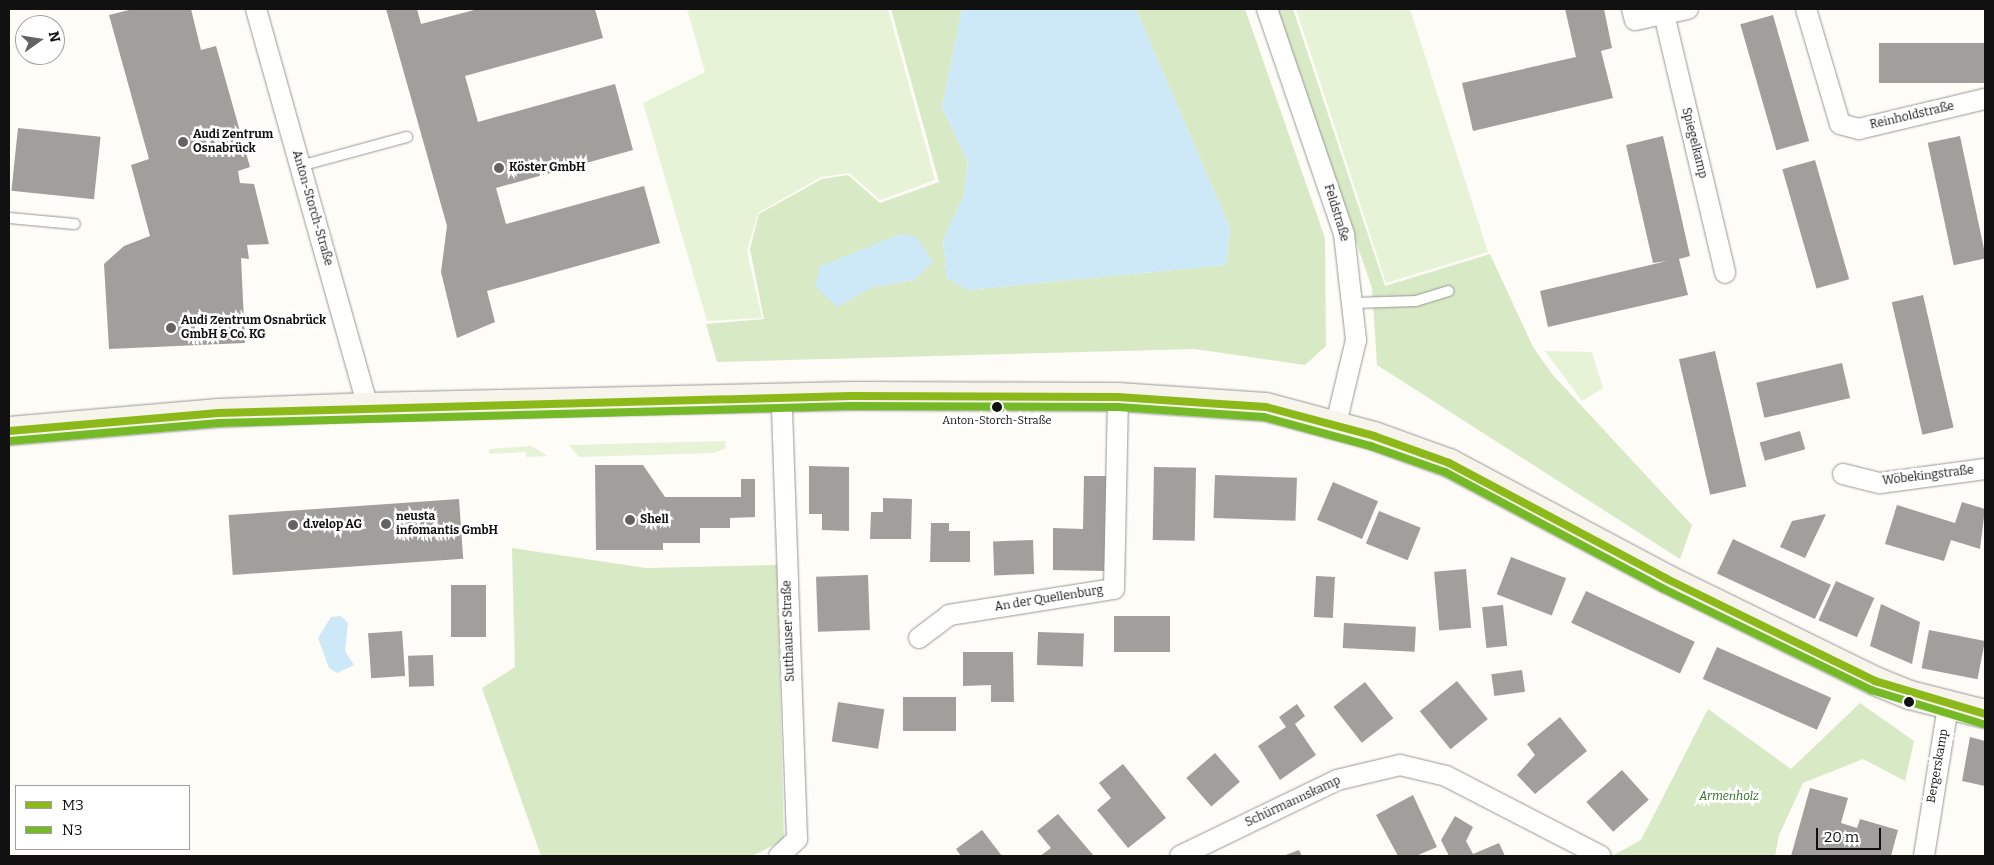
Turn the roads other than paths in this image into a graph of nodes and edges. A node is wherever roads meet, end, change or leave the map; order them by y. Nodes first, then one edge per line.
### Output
1 (256, 9) edge
2 (1267, 9) edge
3 (1688, 9) edge
4 (1806, 9) edge
5 (1633, 14) edge
6 (1664, 14) junction
7 (1985, 99) edge
8 (407, 137) dead end
9 (300, 166) junction
10 (9, 218) edge
11 (75, 224) dead end
12 (1725, 273) dead end
13 (1449, 291) dead end
14 (1354, 303) junction
15 (1118, 396) junction
16 (782, 399) junction
17 (368, 407) junction
18 (1336, 424) junction
19 (9, 431) edge
20 (1985, 469) edge
21 (1843, 474) dead end
22 (919, 638) dead end
23 (1948, 706) junction
24 (1985, 714) edge
25 (779, 856) edge
26 (1180, 856) edge
27 (1601, 856) edge
28 (1924, 856) edge

1 - 9 street, Anton-Storch-Straße
2 - 14 street, Feldstraße
3 - 6 street
4 - 7 street, Reinholdstraße
5 - 6 street
6 - 12 street, Spiegelkamp
8 - 9 lane
9 - 17 street, Anton-Storch-Straße
10 - 11 lane
13 - 14 lane
14 - 18 street, Feldstraße
15 - 16 street
15 - 18 street
15 - 22 street, An der Quellenburg
16 - 17 street
16 - 25 street, Sutthauser Straße
17 - 19 street
18 - 23 street
20 - 21 street, Wöbekingstraße
23 - 24 street
23 - 28 street, Bergerskamp
26 - 27 street, Schürmannskamp

